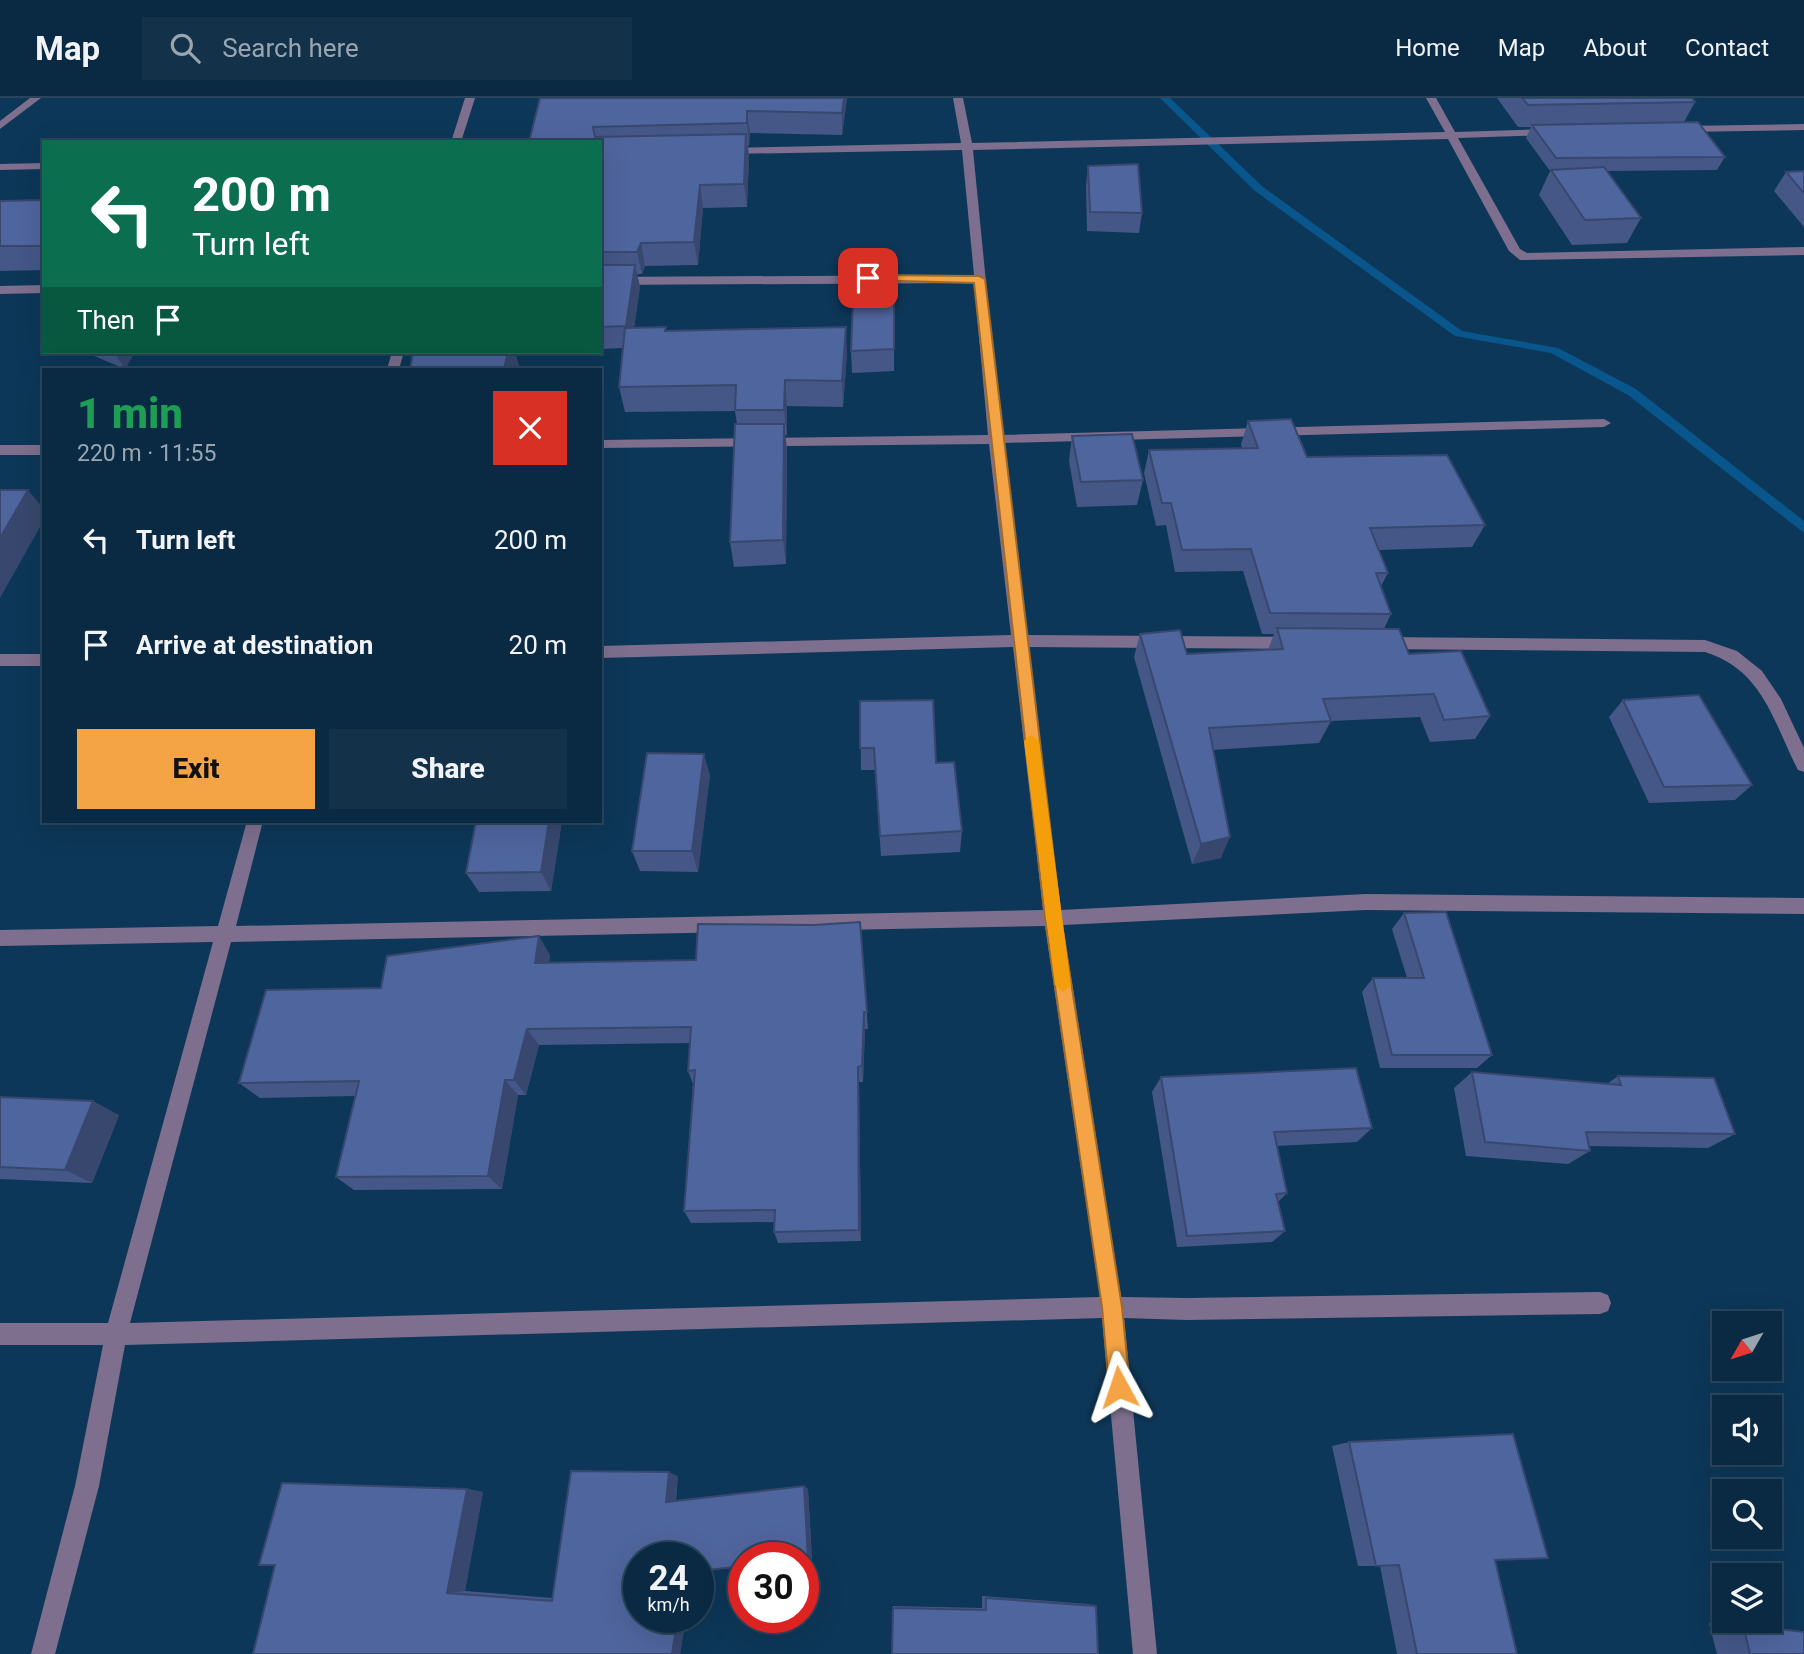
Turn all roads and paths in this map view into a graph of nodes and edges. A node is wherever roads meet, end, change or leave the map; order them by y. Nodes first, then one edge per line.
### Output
1 (36, 98) edge
2 (470, 98) edge
3 (958, 98) edge
4 (1431, 98) edge
5 (0, 126) edge
6 (1804, 127) edge
7 (1668, 130) edge
8 (1558, 132) edge
9 (1449, 134) junction
10 (457, 140) edge
11 (967, 145) junction
12 (708, 151) edge
13 (42, 166) edge
14 (0, 167) edge
15 (1804, 251) edge
16 (979, 279) junction
17 (602, 281) edge
18 (42, 289) edge
19 (0, 290) edge
20 (1604, 423) dead end
21 (995, 437) junction
22 (602, 444) edge
23 (0, 450) edge
24 (42, 450) edge
25 (1019, 641) junction
26 (1307, 643) edge
27 (1362, 643) edge
28 (602, 652) edge
29 (0, 660) edge
30 (42, 660) edge
31 (1804, 765) edge
32 (254, 823) edge
33 (1804, 906) edge
34 (1053, 918) junction
35 (223, 932) junction
36 (0, 938) edge
37 (1600, 1303) dead end
38 (1112, 1307) junction
39 (0, 1334) edge
40 (116, 1334) junction
41 (43, 1654) edge
42 (1145, 1654) edge

1 - 5 street
2 - 10 street
3 - 11 street
4 - 9 street
6 - 7 street
8 - 9 street
9 - 11 street
9 - 15 street
11 - 12 street
11 - 16 street
13 - 14 street
16 - 17 street
16 - 21 street
18 - 19 street
20 - 21 street
21 - 22 street
21 - 25 street
23 - 24 street
25 - 26 street
25 - 28 street
25 - 34 street
27 - 31 street
29 - 30 street
32 - 35 street
33 - 34 street
34 - 35 street
34 - 38 street
35 - 36 street
35 - 40 street
37 - 38 street
38 - 40 street
38 - 42 street
39 - 40 street
40 - 41 street

